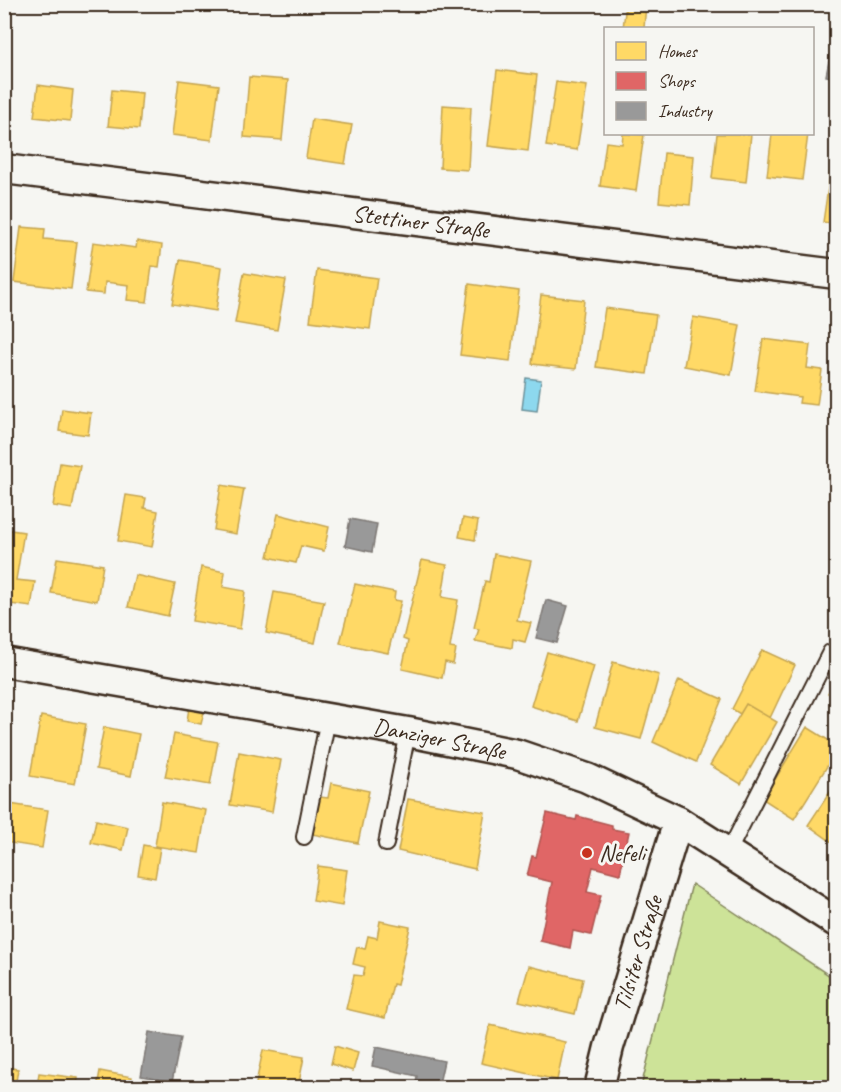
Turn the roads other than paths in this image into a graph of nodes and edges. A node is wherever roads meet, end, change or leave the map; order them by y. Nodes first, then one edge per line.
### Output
1 (4, 169) edge
2 (837, 274) edge
3 (830, 652) dead end
4 (4, 662) edge
5 (328, 719) junction
6 (408, 732) junction
7 (678, 821) junction
8 (304, 837) dead end
9 (386, 844) dead end
10 (728, 853) junction
11 (837, 922) edge
12 (599, 1088) edge

1 - 2 street, Stettiner Straße
3 - 10 lane
4 - 5 street, Danziger Straße
5 - 6 street, Danziger Straße
5 - 8 lane
6 - 7 street, Danziger Straße
6 - 9 lane
7 - 10 street, Danziger Straße
7 - 12 street, Tilsiter Straße
10 - 11 street, Danziger Straße

